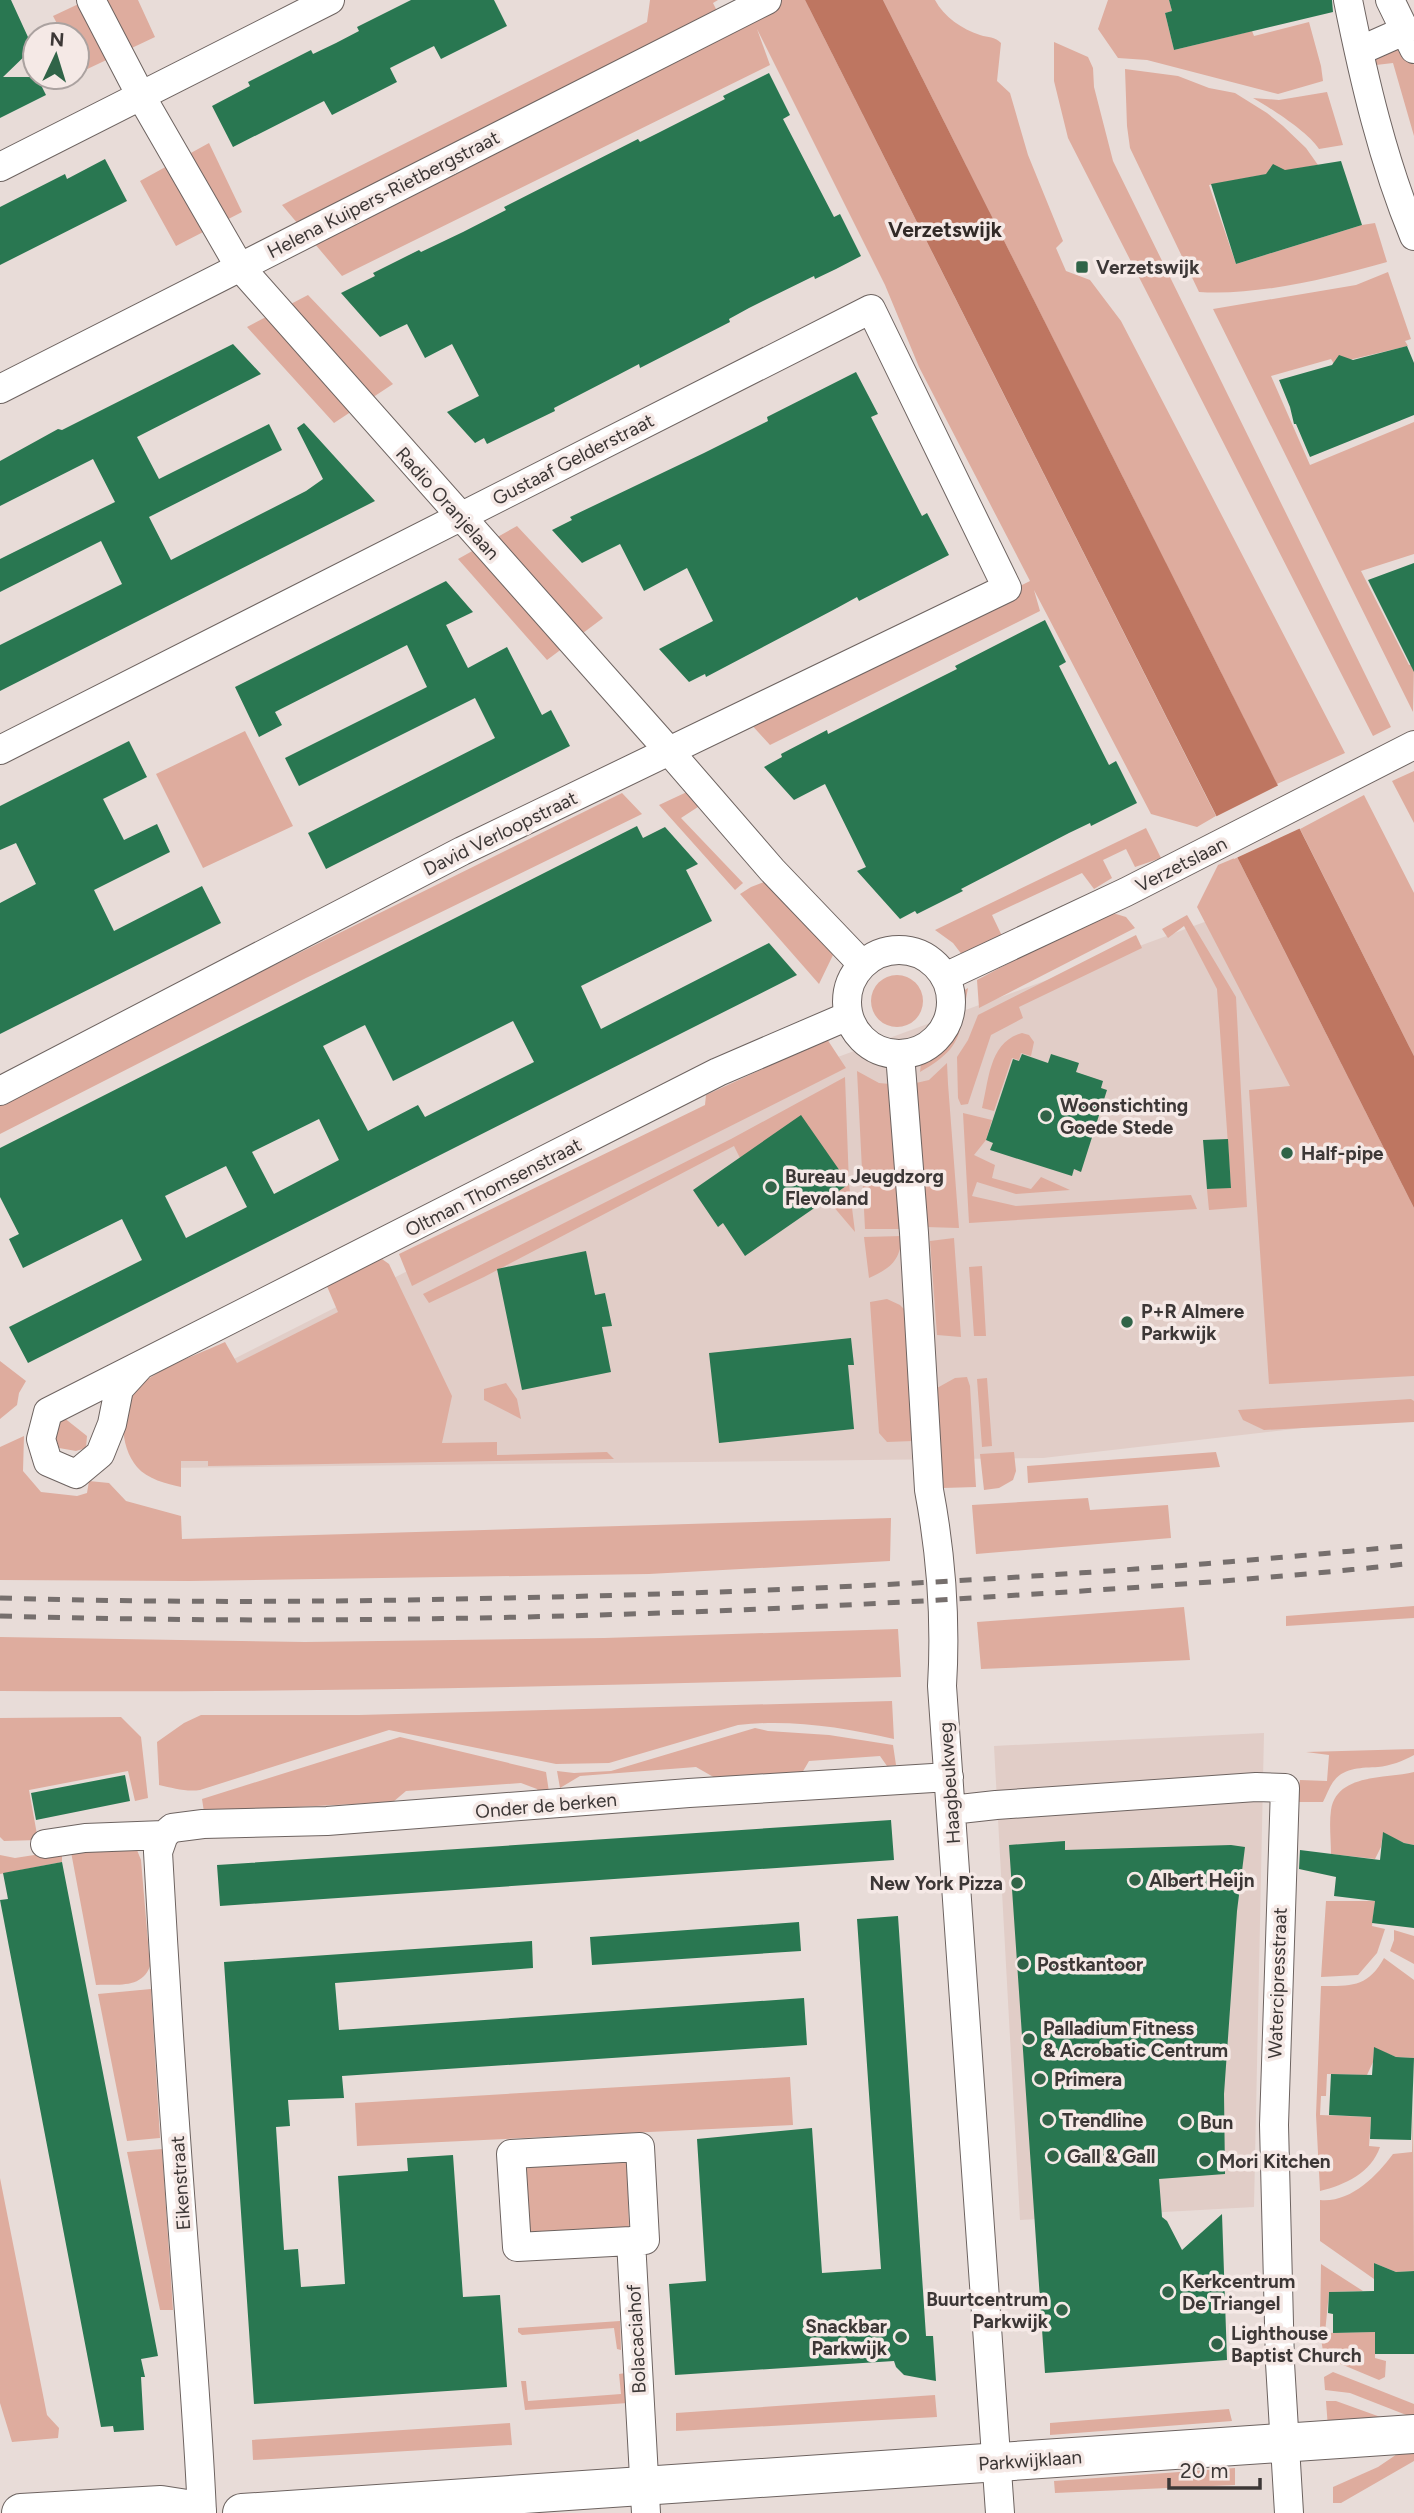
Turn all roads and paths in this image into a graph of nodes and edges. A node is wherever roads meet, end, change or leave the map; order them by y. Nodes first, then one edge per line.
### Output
1 (92, 0) edge
2 (330, 0) edge
3 (767, 0) edge
4 (1348, 0) edge
5 (1390, 0) edge
6 (1409, 40) edge
7 (1359, 51) junction
8 (141, 96) junction
9 (0, 167) edge
10 (1414, 236) edge
11 (239, 266) junction
12 (0, 389) edge
13 (460, 516) junction
14 (1007, 588) joint
15 (1414, 745) edge
16 (0, 751) edge
17 (669, 751) junction
18 (862, 964) junction
19 (945, 977) junction
20 (848, 1016) junction
21 (900, 1054) junction
22 (0, 1091) edge
23 (141, 1366) dead end
24 (949, 1776) junction
25 (951, 1810) junction
26 (45, 1844) dead end
27 (161, 1844) junction
28 (631, 2241) junction
29 (1414, 2434) edge
30 (1285, 2442) junction
31 (996, 2462) junction
32 (646, 2500) edge
33 (21, 2513) edge
34 (200, 2513) edge
35 (242, 2513) edge
36 (1000, 2513) edge
37 (1289, 2513) edge

1 - 8 street, Radio Oranjelaan
2 - 8 street
3 - 11 street, Helena Kuipers-Rietbergstraat
4 - 7 street
5 - 6 street
6 - 7 street
7 - 10 street
8 - 9 street
8 - 11 street, Radio Oranjelaan
11 - 12 street, Helena Kuipers-Rietbergstraat
11 - 13 street, Radio Oranjelaan
13 - 14 street, Gustaaf Gelderstraat
13 - 16 street, Gustaaf Gelderstraat
13 - 17 street, Radio Oranjelaan
14 - 17 street, David Verloopstraat
15 - 19 street, Verzetslaan
17 - 18 street, Radio Oranjelaan
17 - 22 street, David Verloopstraat
18 - 19 street
18 - 20 street
19 - 21 street
20 - 21 street
20 - 23 street, Oltman Thomsenstraat
21 - 24 street, Haagbeukweg
24 - 25 street, Haagbeukweg
24 - 27 street, Onder de berken
25 - 30 street, Watercipresstraat
25 - 31 street, Haagbeukweg
26 - 27 street
27 - 34 street, Eikenstraat
28 - 28 street
28 - 32 street, Bolacaciahof
29 - 30 street, Parkwijklaan
30 - 31 street, Parkwijklaan
30 - 37 street, Watercipresstraat
31 - 32 street, Parkwijklaan
31 - 36 street, Haagbeukweg
32 - 35 street, Parkwijklaan
33 - 34 street

